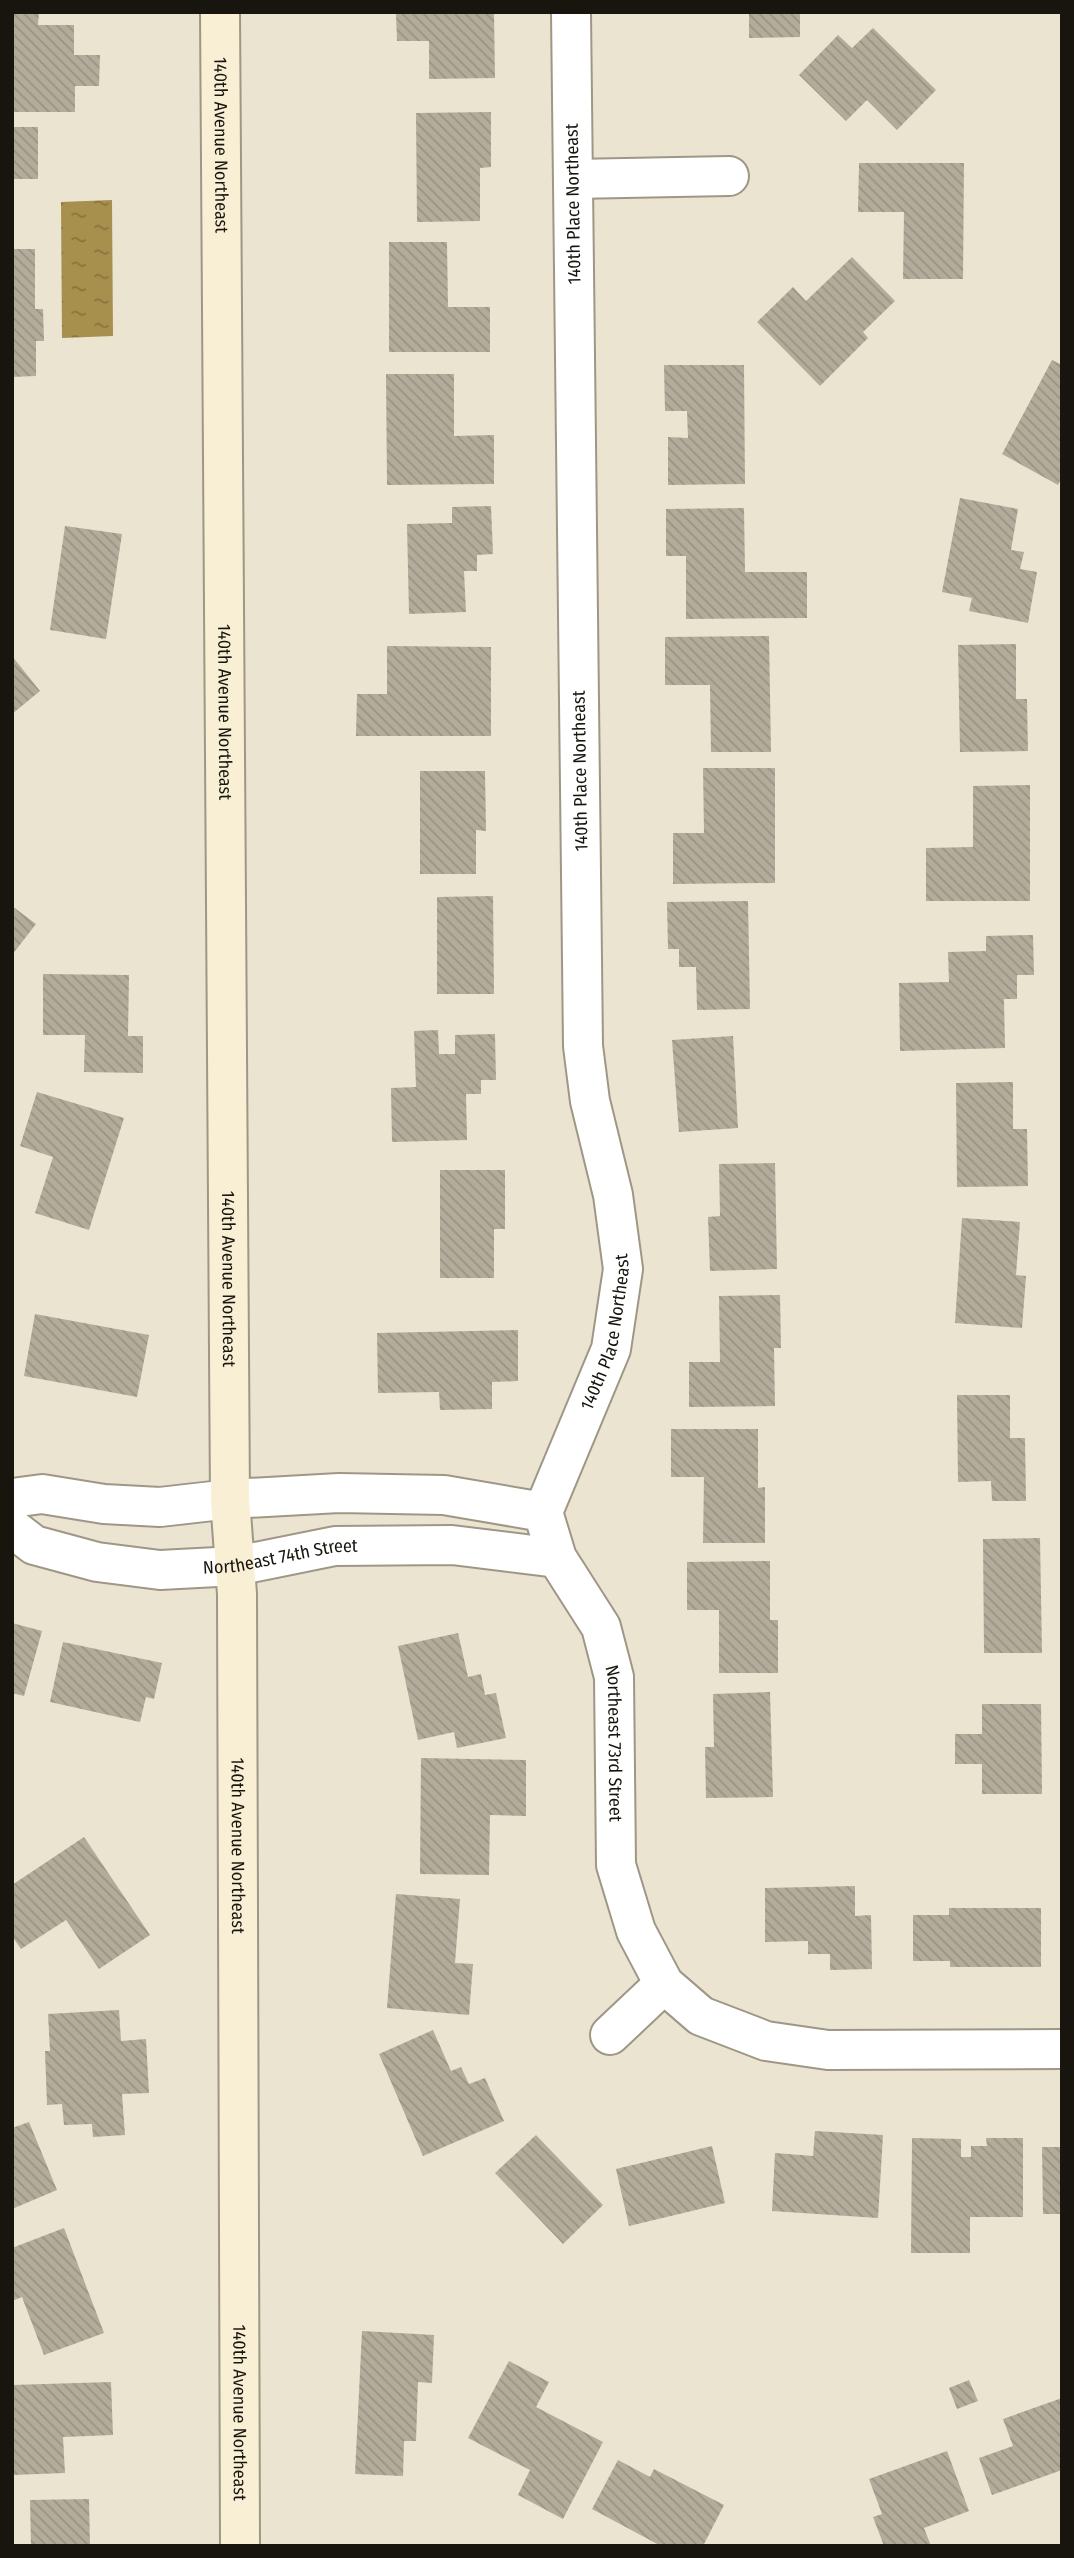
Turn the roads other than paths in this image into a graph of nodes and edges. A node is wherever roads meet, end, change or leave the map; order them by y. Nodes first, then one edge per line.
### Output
1 (220, 12) edge
2 (571, 12) edge
3 (729, 176) dead end
4 (573, 179) junction
5 (12, 1498) edge
6 (230, 1500) junction
7 (543, 1512) junction
8 (12, 1528) edge
9 (557, 1558) junction
10 (236, 1566) junction
11 (664, 1984) junction
12 (610, 2035) dead end
13 (1062, 2049) edge
14 (240, 2546) edge

1 - 6 main road, 140th Avenue Northeast
2 - 4 street, 140th Place Northeast
3 - 4 street
4 - 7 street, 140th Place Northeast
5 - 6 street
6 - 7 street
6 - 10 main road, 140th Avenue Northeast
7 - 9 street, Northeast 73rd Street
8 - 10 street, Northeast 74th Street
9 - 10 street, Northeast 74th Street
9 - 11 street, Northeast 73rd Street
10 - 14 main road, 140th Avenue Northeast
11 - 12 street
11 - 13 street, Northeast 73rd Street

